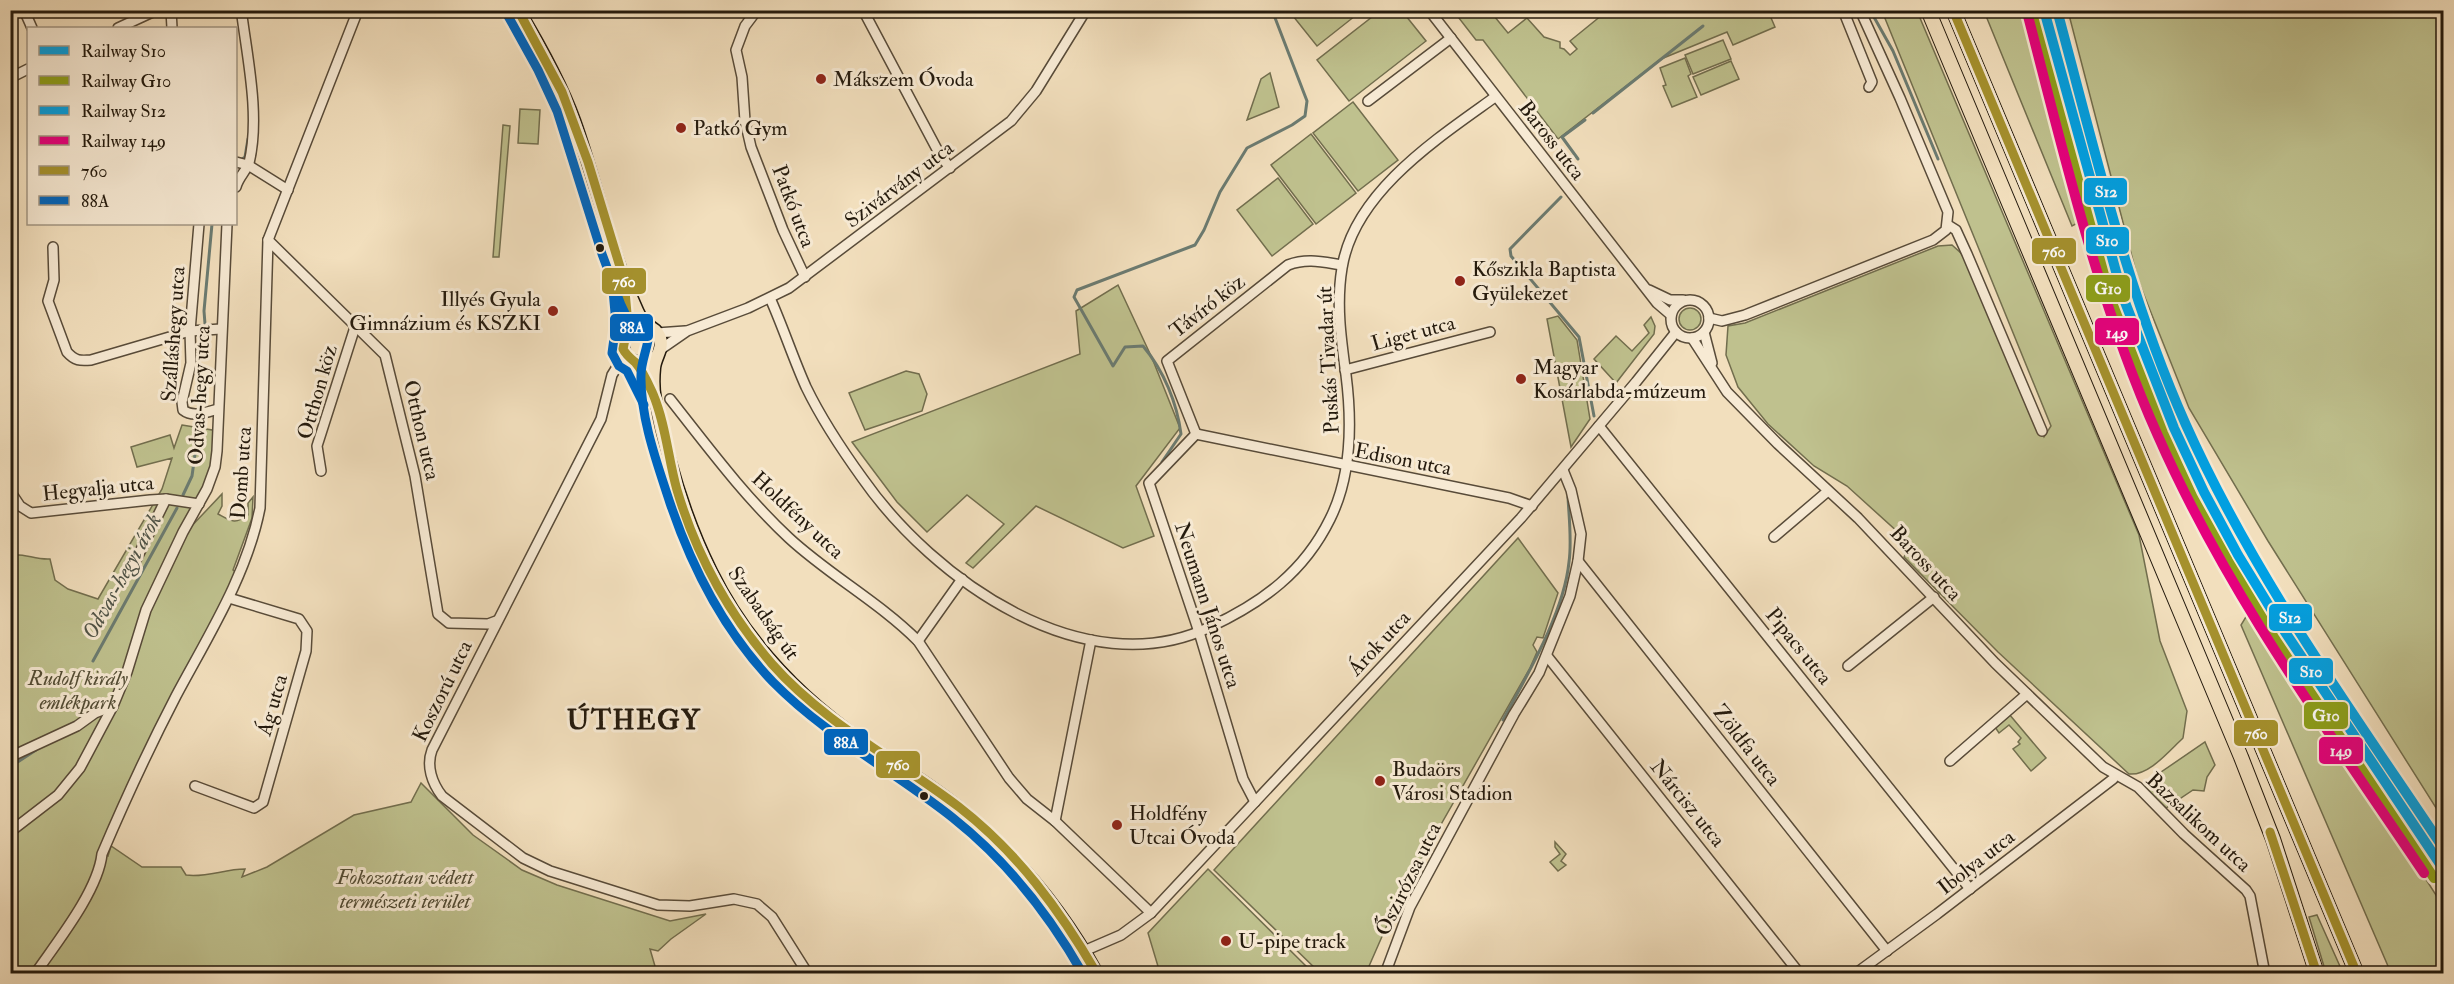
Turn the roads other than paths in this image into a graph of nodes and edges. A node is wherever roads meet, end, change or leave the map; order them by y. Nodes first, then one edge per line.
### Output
1 (24, 10) edge
2 (157, 10) edge
3 (171, 10) edge
4 (358, 10) edge
5 (518, 10) edge
6 (757, 10) edge
7 (863, 10) edge
8 (1086, 10) edge
9 (1429, 10) edge
10 (1843, 10) edge
11 (1860, 10) edge
12 (1928, 10) edge
13 (1953, 10) edge
14 (242, 16) dead end
15 (32, 27) edge
16 (120, 27) edge
17 (172, 27) edge
18 (1451, 38) junction
19 (27, 70) edge
20 (10, 78) edge
21 (1869, 87) dead end
22 (1495, 97) junction
23 (1368, 101) dead end
24 (237, 162) edge
25 (248, 165) junction
26 (950, 168) junction
27 (237, 185) edge
28 (288, 190) junction
29 (199, 225) edge
30 (227, 225) edge
31 (1948, 225) junction
32 (268, 240) junction
33 (53, 247) dead end
34 (1342, 265) junction
35 (805, 278) junction
36 (624, 280) junction
37 (1649, 290) junction
38 (771, 298) junction
39 (1686, 300) junction
40 (1671, 315) junction
41 (1709, 318) junction
42 (356, 324) junction
43 (644, 325) junction
44 (221, 329) junction
45 (190, 331) junction
46 (687, 331) junction
47 (627, 332) junction
48 (1490, 332) dead end
49 (1676, 332) junction
50 (1704, 332) junction
51 (657, 333) junction
52 (1692, 338) junction
53 (658, 353) junction
54 (625, 354) junction
55 (636, 362) junction
56 (1345, 370) junction
57 (1714, 371) junction
58 (655, 398) junction
59 (670, 399) dead end
60 (218, 408) junction
61 (1599, 426) junction
62 (2042, 431) dead end
63 (1196, 434) junction
64 (1346, 466) junction
65 (1563, 470) junction
66 (321, 471) dead end
67 (10, 491) edge
68 (1828, 491) junction
69 (166, 499) junction
70 (199, 504) junction
71 (1532, 506) junction
72 (1774, 537) dead end
73 (1578, 561) junction
74 (131, 570) dead end
75 (962, 579) junction
76 (1934, 597) junction
77 (229, 598) junction
78 (496, 621) junction
79 (1199, 632) junction
80 (1091, 640) junction
81 (918, 641) junction
82 (1547, 656) junction
83 (1848, 666) dead end
84 (2027, 694) junction
85 (113, 706) junction
86 (10, 757) edge
87 (1950, 761) dead end
88 (2115, 775) junction
89 (195, 786) dead end
90 (1255, 802) junction
91 (1055, 821) junction
92 (10, 832) edge
93 (1970, 889) junction
94 (1151, 913) junction
95 (1084, 951) junction
96 (1887, 951) junction
97 (35, 974) edge
98 (808, 974) edge
99 (1097, 974) edge
100 (1385, 974) edge
101 (1800, 974) edge
102 (1855, 974) edge
103 (2265, 974) edge
104 (2317, 974) edge
105 (2356, 974) edge

1 - 15 street
2 - 16 street
3 - 17 street
4 - 28 street, Domb utca
5 - 36 main road
6 - 35 street, Patkó utca
7 - 26 street
8 - 26 street, Szivárvány utca
9 - 18 street, Baross utca
10 - 21 street
11 - 31 street
12 - 104 highway
13 - 105 highway
14 - 25 street
18 - 22 street, Baross utca
18 - 23 street
19 - 20 street
22 - 34 street, Puskás Tivadar út
22 - 37 street, Baross utca
24 - 25 street
25 - 27 street
25 - 28 street
26 - 35 street, Szivárvány utca
28 - 32 street, Domb utca
29 - 45 street, Szálláshegy utca
30 - 44 street, Odvas-hegy utca
31 - 41 street
31 - 62 street
32 - 42 street, Otthon utca
32 - 77 street, Domb utca
33 - 45 street
34 - 56 street, Puskás Tivadar út
34 - 63 street, Távíró köz
35 - 38 street, Szivárvány utca
36 - 43 main road
36 - 47 main road
37 - 39 street
37 - 40 street, Baross utca
38 - 46 street, Szivárvány utca
38 - 75 street, Puskás Tivadar út
39 - 40 street
39 - 41 street
40 - 49 street
41 - 50 street
42 - 66 street, Otthon köz
42 - 78 street, Otthon utca
43 - 47 main road
43 - 51 main road
44 - 45 street
44 - 60 street, Odvas-hegy utca
45 - 60 street, Szálláshegy utca
46 - 51 street, Szivárvány utca
46 - 53 street, Szivárvány utca
47 - 54 main road
48 - 56 street, Liget utca
49 - 52 street
49 - 61 street, Árok utca
50 - 52 street
50 - 57 street, Baross utca
51 - 53 main road, Szabadság út
52 - 57 street, Baross utca
53 - 55 main road
53 - 58 main road, Szabadság út
54 - 55 main road, Szabadság út
54 - 78 street, Koszorú utca
55 - 58 main road, Szabadság út
56 - 64 street, Puskás Tivadar út
57 - 68 street, Baross utca
58 - 95 main road, Szabadság út
59 - 81 street, Holdfény utca
60 - 70 street, Odvas-hegy utca
61 - 65 street, Árok utca
61 - 93 street, Pipacs utca
63 - 64 street, Edison utca
63 - 79 street, Neumann János utca
64 - 71 street, Edison utca
64 - 79 street, Puskás Tivadar út
65 - 71 street, Árok utca
65 - 73 street, Őszirózsa utca
67 - 69 street, Hegyalja utca
68 - 72 street
68 - 76 street, Baross utca
69 - 70 street, Hegyalja utca
69 - 74 street
70 - 85 street, Odvas-hegy utca
71 - 90 street, Árok utca
73 - 82 street, Őszirózsa utca
73 - 96 street, Zöldfa utca
75 - 80 street, Puskás Tivadar út
75 - 81 street
76 - 83 street
76 - 84 street, Baross utca
77 - 89 street, Ág utca
77 - 97 street, Domb utca
78 - 98 street, Koszorú utca
79 - 80 street, Puskás Tivadar út
79 - 90 street, Neumann János utca
80 - 91 street
81 - 91 street, Holdfény utca
82 - 100 street, Őszirózsa utca
82 - 101 street, Nárcisz utca
84 - 87 street
84 - 88 street, Baross utca
85 - 86 street
85 - 92 street, Odvas-hegy utca
88 - 93 street, Ibolya utca
88 - 103 street, Bazsalikom utca
90 - 94 street, Árok utca
91 - 94 street, Holdfény utca
93 - 96 street, Ibolya utca
94 - 95 street, Árok utca
95 - 99 main road, Szabadság út
96 - 102 street, Ibolya utca

